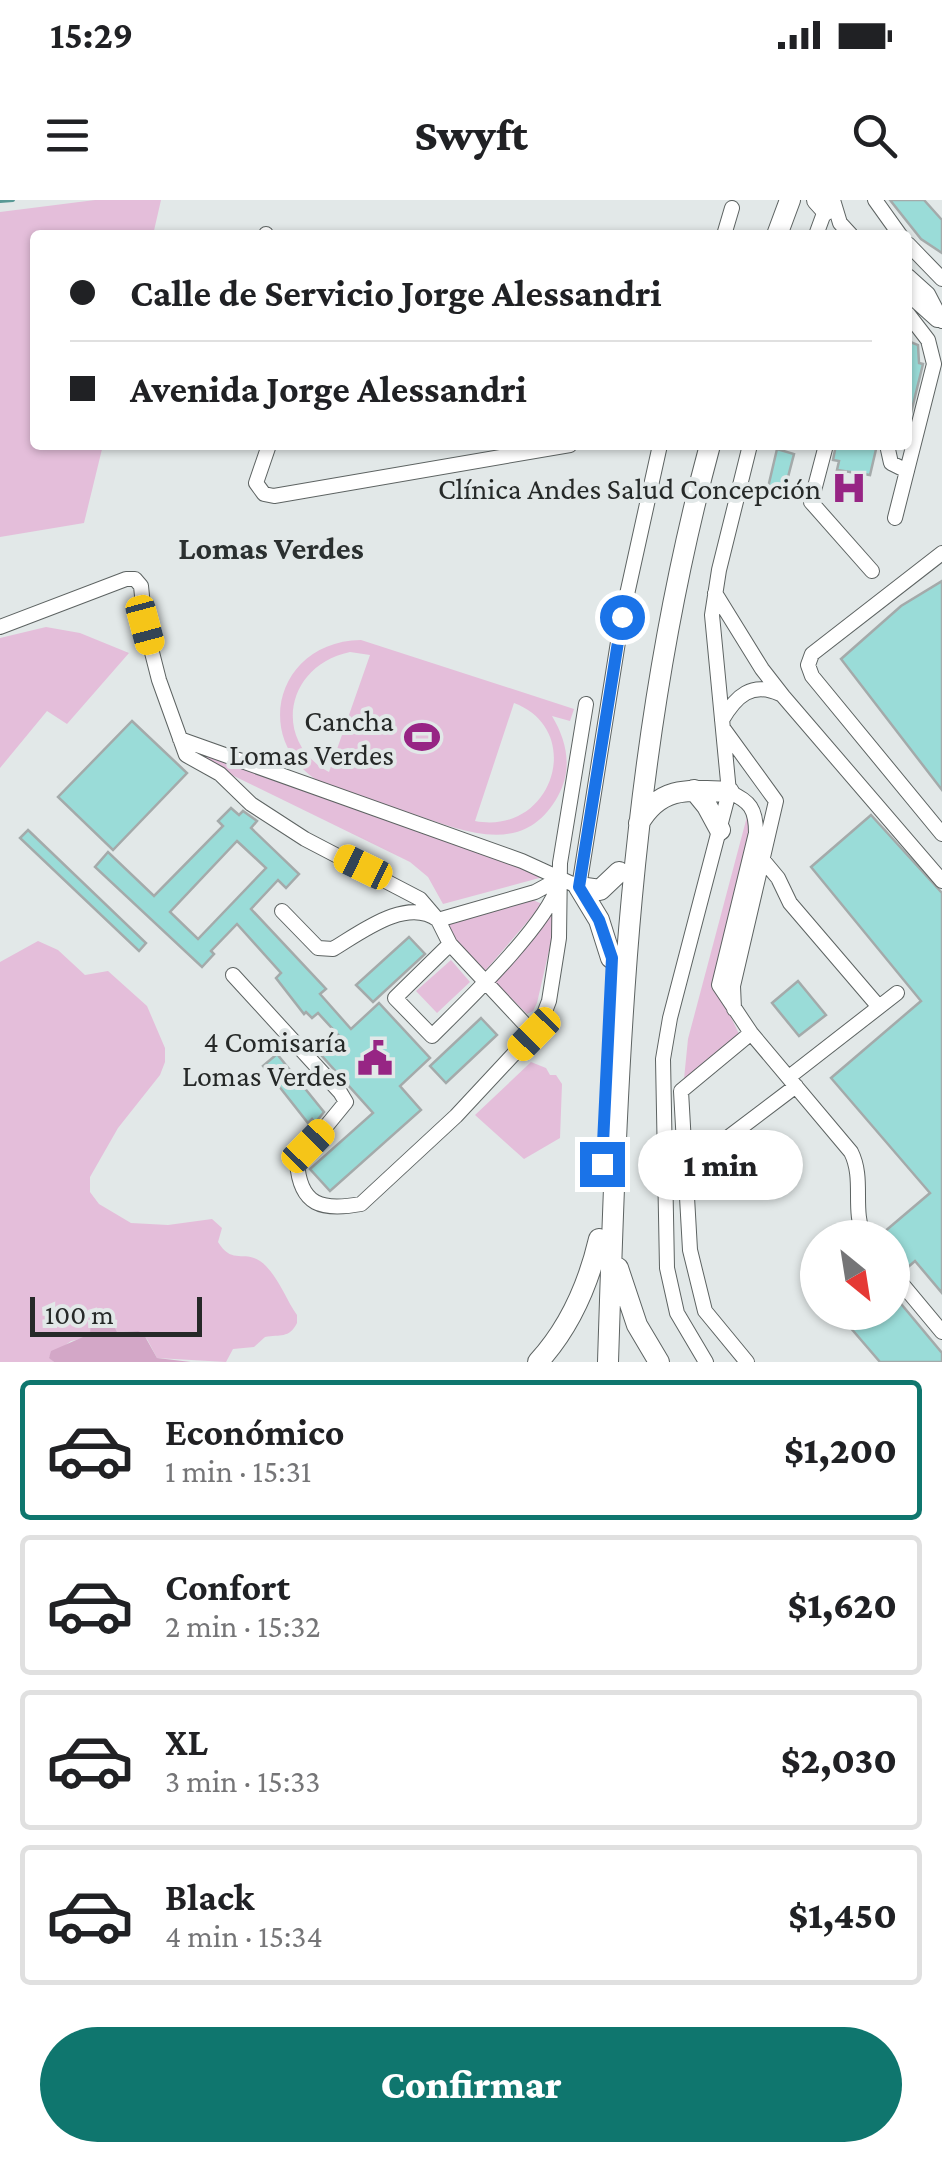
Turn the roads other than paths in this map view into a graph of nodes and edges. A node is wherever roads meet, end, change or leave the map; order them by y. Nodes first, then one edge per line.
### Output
1 (775, 200) edge
2 (790, 200) edge
3 (874, 200) edge
4 (829, 207) edge
5 (732, 208) dead end
6 (725, 230) edge
7 (765, 230) edge
8 (779, 230) edge
9 (818, 230) edge
10 (847, 230) edge
11 (896, 230) edge
12 (912, 248) edge
13 (942, 279) edge
14 (912, 280) edge
15 (912, 297) edge
16 (912, 318) edge
17 (942, 326) edge
18 (924, 332) junction
19 (912, 432) edge
20 (267, 450) edge
21 (541, 450) edge
22 (659, 450) edge
23 (695, 450) edge
24 (709, 450) edge
25 (749, 450) edge
26 (820, 450) edge
27 (888, 450) edge
28 (910, 450) edge
29 (907, 471) junction
30 (895, 518) dead end
31 (942, 553) edge
32 (872, 571) dead end
33 (714, 592) junction
34 (0, 627) edge
35 (783, 696) junction
36 (586, 704) dead end
37 (722, 724) junction
38 (180, 739) junction
39 (694, 790) junction
40 (728, 792) junction
41 (636, 830) junction
42 (720, 830) junction
43 (942, 834) edge
44 (763, 860) junction
45 (619, 872) junction
46 (942, 881) edge
47 (569, 883) junction
48 (282, 911) dead end
49 (438, 920) junction
50 (450, 944) junction
51 (612, 958) junction
52 (233, 974) dead end
53 (487, 982) junction
54 (897, 993) dead end
55 (880, 1007) junction
56 (734, 1010) junction
57 (751, 1033) junction
58 (534, 1034) junction
59 (792, 1082) junction
60 (684, 1130) junction
61 (662, 1132) junction
62 (663, 1170) junction
63 (685, 1170) junction
64 (687, 1196) junction
65 (664, 1197) junction
66 (858, 1220) edge
67 (606, 1233) junction
68 (910, 1294) edge
69 (942, 1332) edge
70 (538, 1362) edge
71 (595, 1362) edge
72 (608, 1362) edge
73 (658, 1362) edge
74 (706, 1362) edge
75 (748, 1362) edge

1 - 7 highway
2 - 8 highway
3 - 11 street
4 - 9 street
4 - 10 street
5 - 6 street
12 - 13 street
14 - 17 street
15 - 17 street
16 - 18 street
17 - 18 street
18 - 19 street
20 - 21 street
22 - 47 street
23 - 45 highway
24 - 41 highway
25 - 33 street
26 - 32 street
27 - 29 street
28 - 29 street
29 - 30 street
31 - 43 street
33 - 35 street
33 - 37 street
34 - 38 street
35 - 37 street
35 - 46 street
36 - 47 street
37 - 40 street
37 - 44 street
38 - 47 street
38 - 49 street
39 - 40 highway
39 - 41 highway
39 - 42 highway
40 - 42 street
40 - 56 street
41 - 67 highway
42 - 61 street
44 - 55 street
44 - 56 street
45 - 47 highway
45 - 51 highway
47 - 49 street
47 - 51 highway
47 - 53 street
47 - 58 street
48 - 49 street
49 - 50 street
50 - 53 street
50 - 53 street
51 - 67 highway
52 - 58 street
53 - 58 street
54 - 55 street
55 - 59 street
56 - 57 street
57 - 59 street
57 - 60 street
59 - 63 street
59 - 66 street
60 - 61 street
60 - 63 street
61 - 62 street
62 - 63 street
62 - 65 street
63 - 64 street
64 - 65 street
64 - 75 street
65 - 74 street
67 - 70 highway
67 - 71 highway
67 - 72 highway
67 - 73 highway
68 - 69 street

